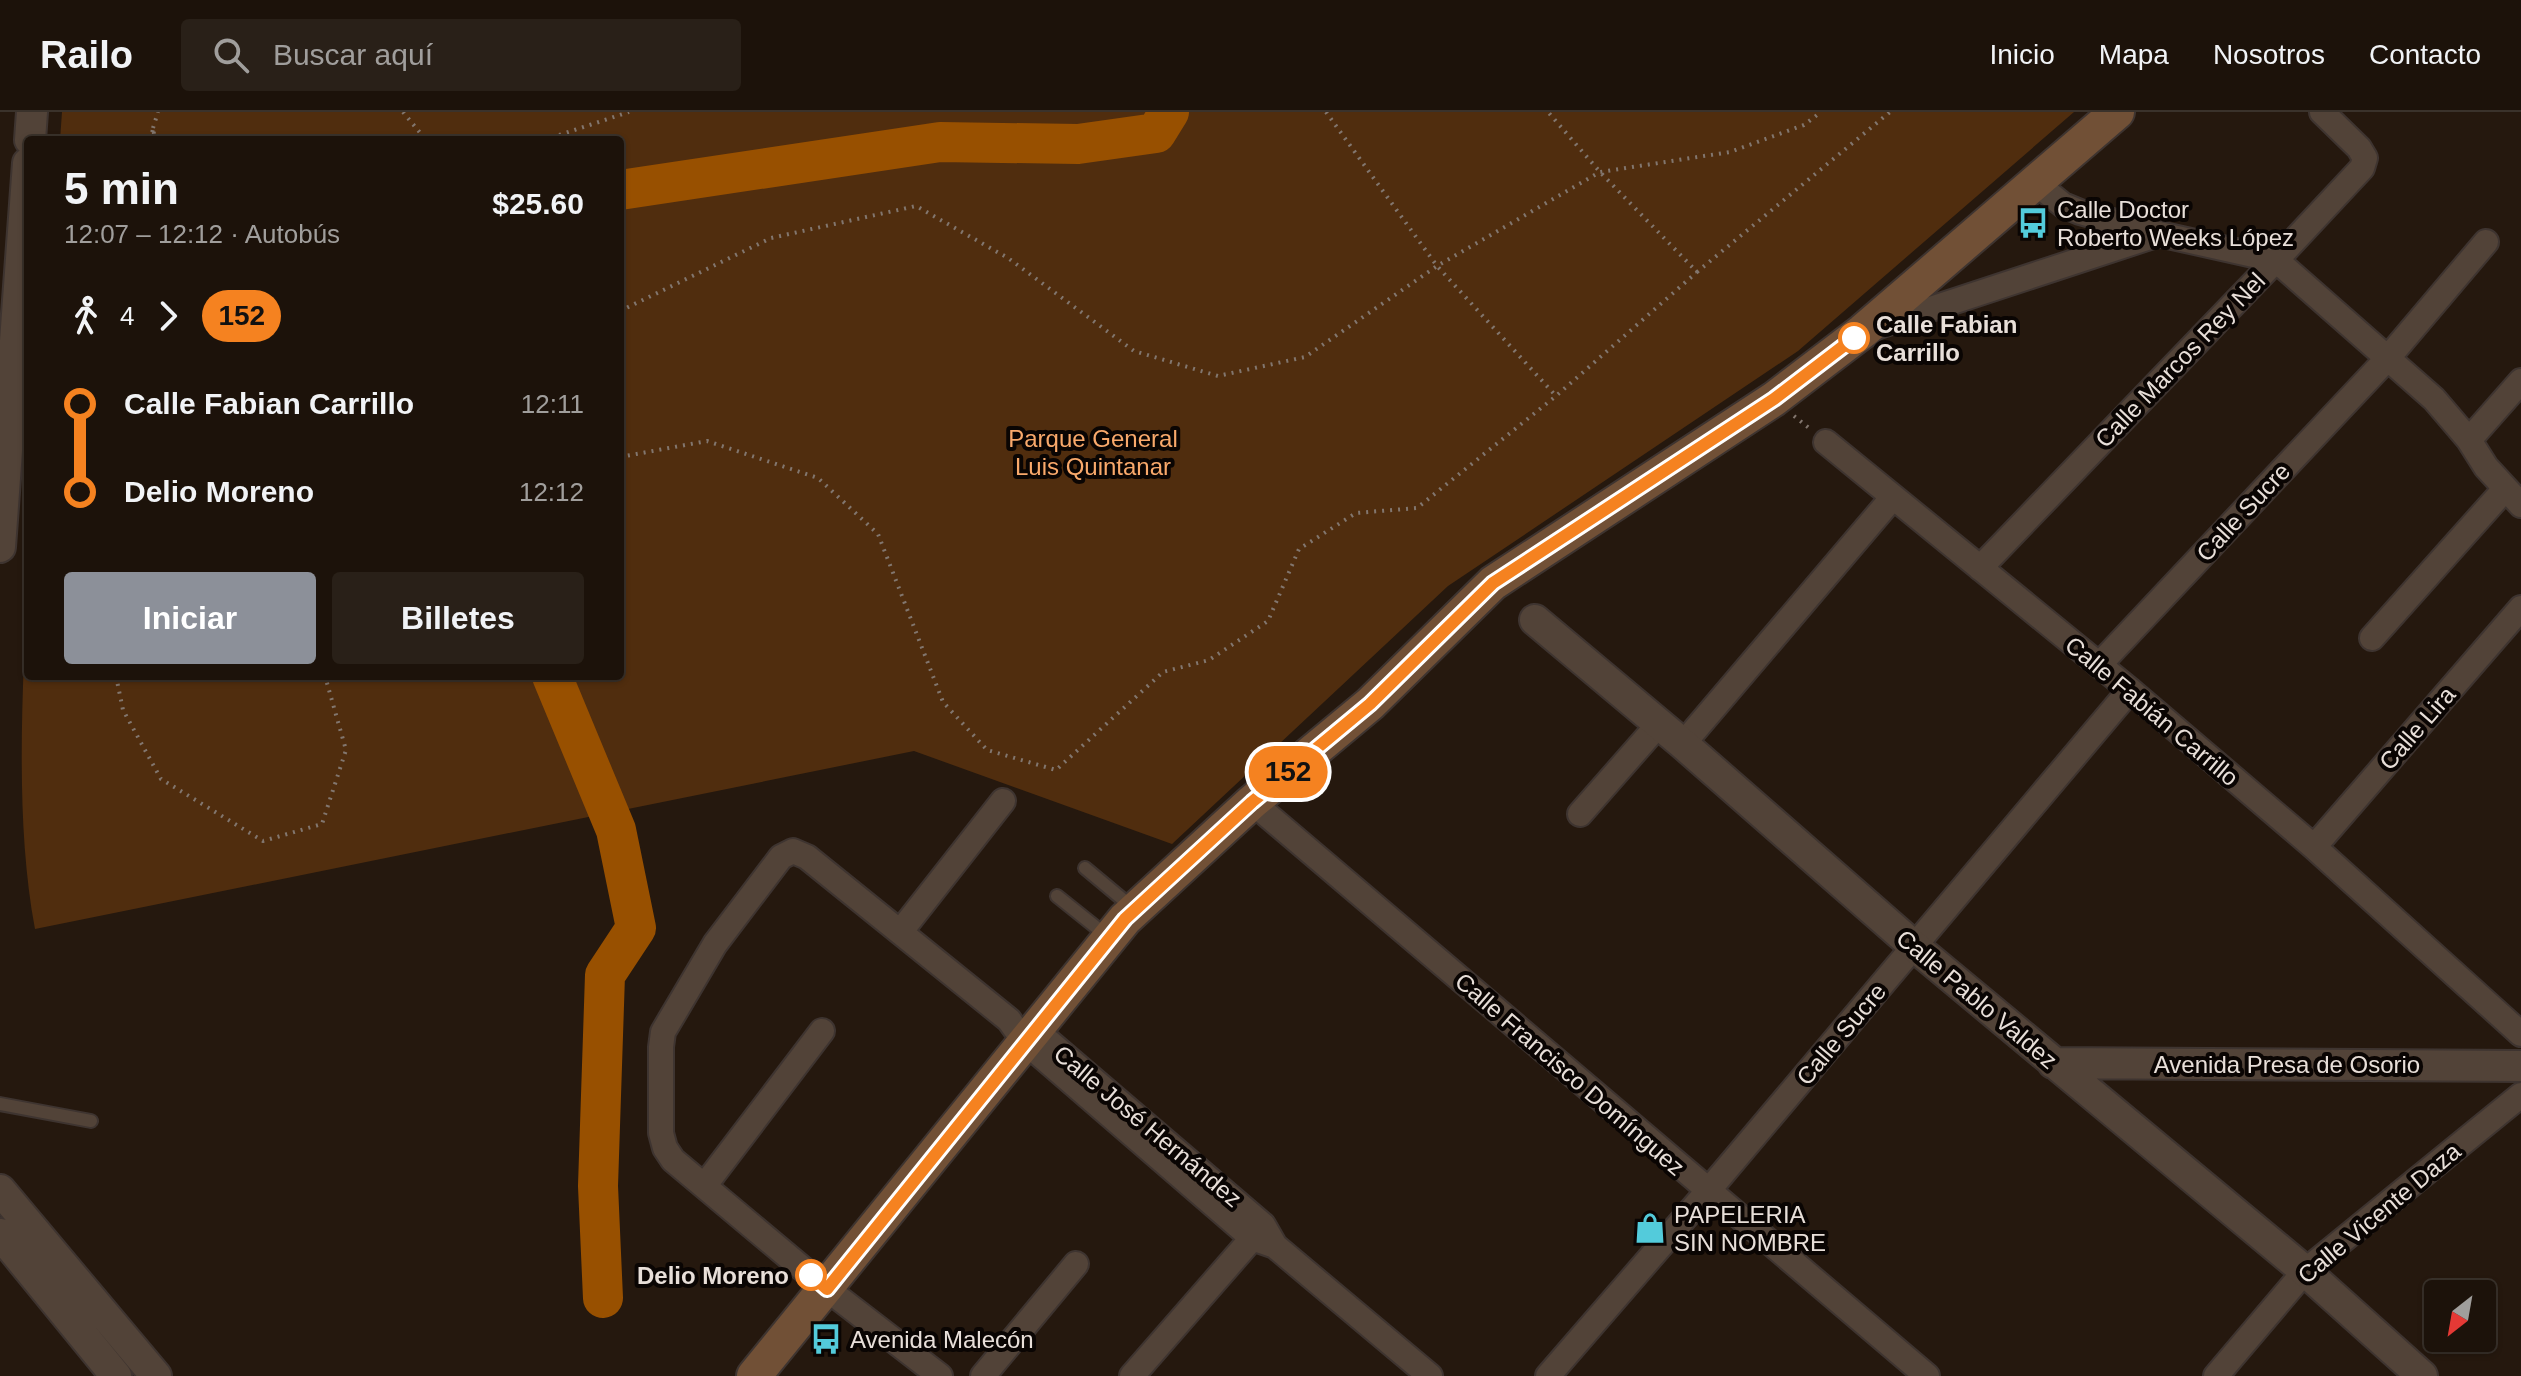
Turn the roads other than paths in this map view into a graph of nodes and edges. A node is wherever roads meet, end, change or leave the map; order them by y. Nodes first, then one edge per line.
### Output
1 (32, 112) edge
2 (2117, 112) edge
3 (2322, 112) edge
4 (30, 136) edge
5 (2036, 183) junction
6 (24, 218) edge
7 (2159, 234) junction
8 (2486, 242) dead end
9 (2276, 260) junction
10 (1863, 331) junction
11 (2387, 359) junction
12 (2521, 381) edge
13 (2469, 440) junction
14 (1826, 442) road end
15 (1893, 497) junction
16 (2513, 497) edge
17 (0, 547) edge
18 (1980, 568) junction
19 (2521, 608) edge
20 (1535, 620) dead end
21 (2372, 638) dead end
22 (2099, 665) junction
23 (2130, 690) junction
24 (1659, 724) junction
25 (1683, 744) junction
26 (1003, 801) dead end
27 (1252, 802) junction
28 (1580, 814) dead end
29 (2314, 847) junction
30 (1085, 868) dead end
31 (1057, 896) dead end
32 (1136, 910) junction
33 (901, 931) junction
34 (1110, 938) junction
35 (1915, 947) junction
36 (1022, 1030) junction
37 (822, 1031) dead end
38 (2521, 1034) edge
39 (2053, 1063) junction
40 (2521, 1066) edge
41 (2521, 1095) edge
42 (0, 1104) edge
43 (91, 1121) dead end
44 (705, 1185) junction
45 (0, 1190) edge
46 (1708, 1191) junction
47 (0, 1234) edge
48 (1264, 1236) junction
49 (1076, 1264) dead end
50 (2305, 1271) junction
51 (827, 1289) junction
52 (116, 1376) edge
53 (156, 1376) edge
54 (755, 1376) edge
55 (940, 1376) edge
56 (983, 1376) edge
57 (1132, 1376) edge
58 (1430, 1376) edge
59 (1548, 1376) edge
60 (1927, 1376) edge
61 (2216, 1376) edge
62 (2422, 1376) edge

1 - 4 street
2 - 5 main road
3 - 9 street, Calle Marcos Rey Nel
5 - 7 street
5 - 10 main road
6 - 17 street
7 - 9 street
7 - 10 street
8 - 11 street, Calle Sucre
9 - 11 street
9 - 18 street, Calle Marcos Rey Nel
10 - 27 main road
11 - 13 street
11 - 22 street, Calle Sucre
12 - 13 street
13 - 16 street
14 - 15 street, Calle Fabián Carrillo
15 - 18 street, Calle Fabián Carrillo
15 - 25 street
16 - 21 street
18 - 22 street, Calle Fabián Carrillo
19 - 29 street, Calle Lira
20 - 24 street, Calle Pablo Valdez
22 - 23 street, Calle Fabián Carrillo
23 - 29 street, Calle Fabián Carrillo
23 - 35 street, Calle Sucre
24 - 25 street, Calle Pablo Valdez
24 - 28 street
25 - 35 street, Calle Pablo Valdez
26 - 33 street
27 - 32 main road
27 - 46 street, Calle Francisco Domínguez
29 - 38 street, Calle Fabián Carrillo
30 - 32 lane
31 - 34 lane
32 - 34 main road
33 - 36 street, Calle José Hernández
33 - 44 street, Calle José Hernández
34 - 36 main road
35 - 39 street, Calle Pablo Valdez
35 - 46 street, Calle Sucre
36 - 48 street, Calle José Hernández
36 - 51 main road
37 - 44 street
39 - 40 street, Avenida Presa de Osorio
39 - 50 street, Calle Pablo Valdez
41 - 50 street, Calle Vicente Daza
42 - 43 lane
44 - 51 street
45 - 53 street
46 - 59 street, Calle Sucre
46 - 60 street, Calle Francisco Domínguez
47 - 52 street
48 - 57 street
48 - 58 street, Calle José Hernández
49 - 56 street
50 - 61 street, Calle Vicente Daza
50 - 62 street, Calle Pablo Valdez
51 - 54 main road
51 - 55 street

